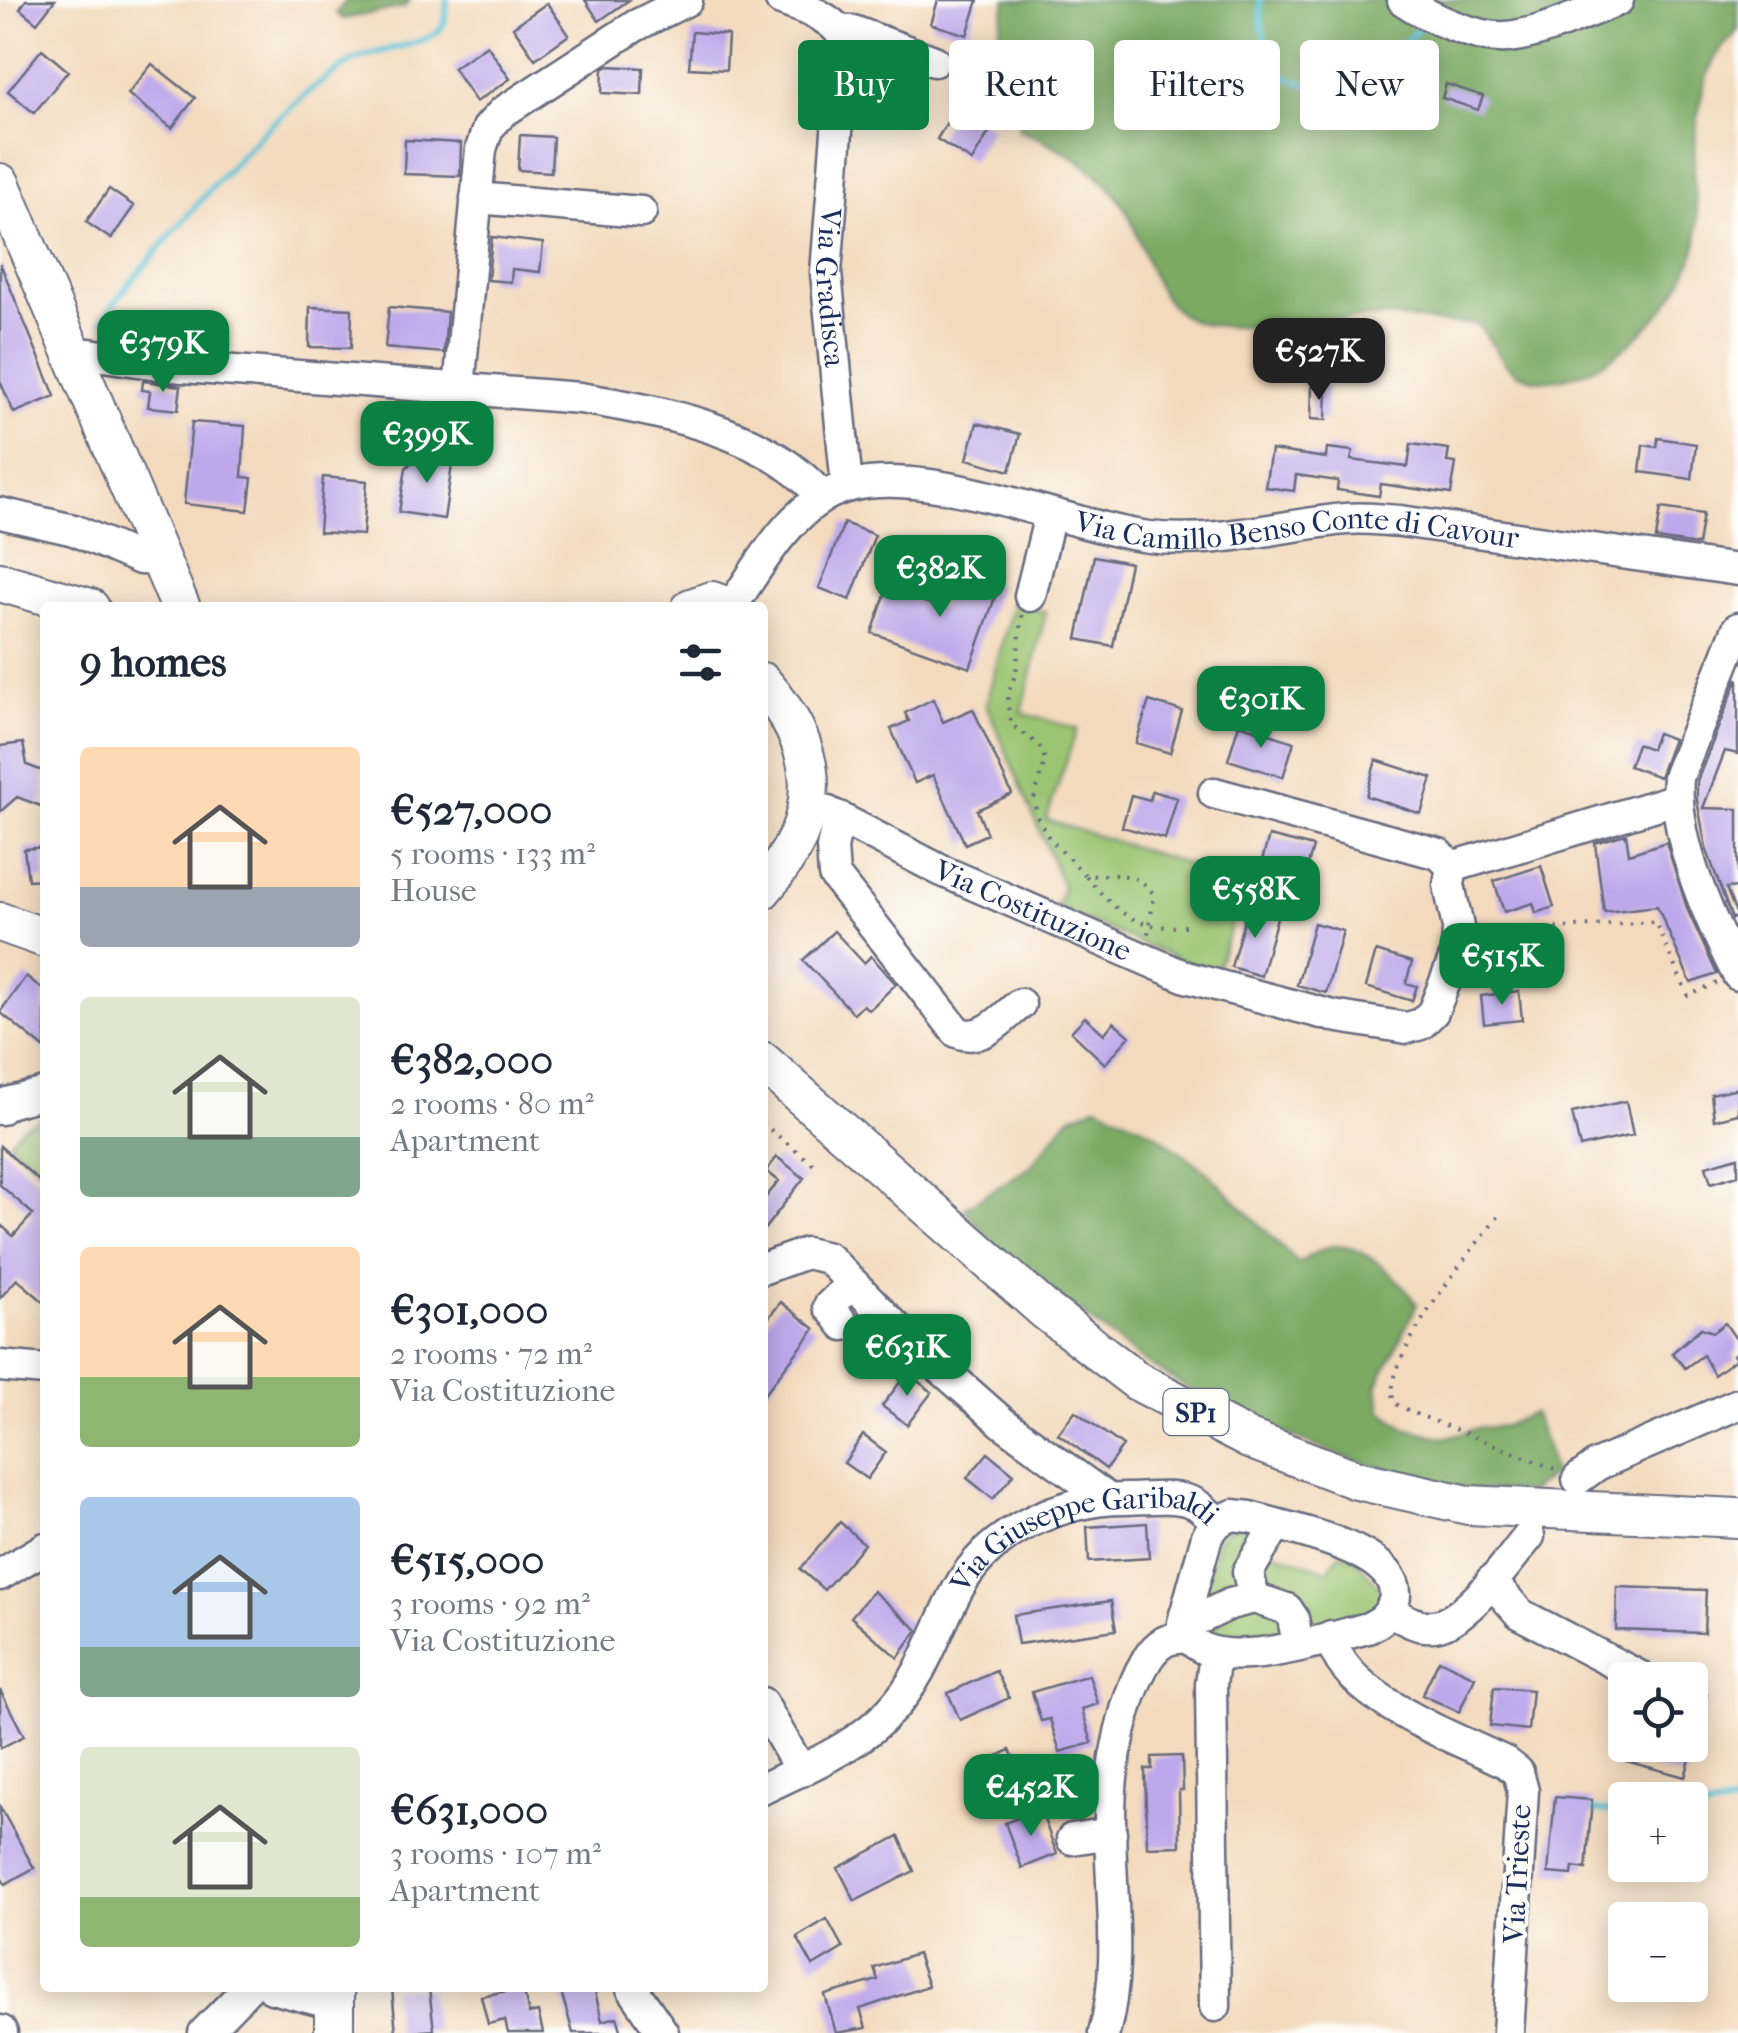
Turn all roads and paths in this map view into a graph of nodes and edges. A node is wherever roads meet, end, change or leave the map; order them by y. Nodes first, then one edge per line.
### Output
1 (687, 0) edge
2 (780, 0) edge
3 (1618, 0) edge
4 (1406, 2) edge
5 (842, 32) junction
6 (934, 61) dead end
7 (0, 183) edge
8 (476, 198) junction
9 (640, 212) dead end
10 (74, 357) junction
11 (459, 389) junction
12 (835, 491) junction
13 (0, 513) edge
14 (1050, 515) junction
15 (145, 524) junction
16 (74, 530) junction
17 (160, 560) junction
18 (1738, 570) edge
19 (0, 582) edge
20 (38, 592) junction
21 (1030, 596) joint
22 (70, 602) edge
23 (178, 602) edge
24 (735, 602) edge
25 (0, 612) edge
26 (1738, 628) edge
27 (768, 689) edge
28 (1214, 793) dead end
29 (1676, 799) junction
30 (824, 812) junction
31 (1452, 867) junction
32 (1086, 876) junction
33 (768, 882) edge
34 (0, 922) edge
35 (1185, 926) dead end
36 (1150, 928) junction
37 (1458, 935) junction
38 (40, 936) edge
39 (1140, 957) junction
40 (1738, 975) edge
41 (1020, 1004) dead end
42 (768, 1066) edge
43 (40, 1094) edge
44 (0, 1109) edge
45 (768, 1128) edge
46 (819, 1169) dead end
47 (1498, 1218) dead end
48 (768, 1267) edge
49 (851, 1284) junction
50 (844, 1325) dead end
51 (0, 1366) edge
52 (40, 1370) edge
53 (1738, 1404) edge
54 (1578, 1478) joint
55 (1108, 1499) junction
56 (1738, 1518) edge
57 (1218, 1522) junction
58 (1276, 1525) junction
59 (1529, 1536) dead end
60 (40, 1551) edge
61 (0, 1575) edge
62 (1491, 1581) junction
63 (1254, 1598) junction
64 (1390, 1611) junction
65 (1186, 1626) junction
66 (1332, 1637) junction
67 (1298, 1644) junction
68 (1215, 1654) junction
69 (1613, 1662) edge
70 (768, 1713) edge
71 (801, 1771) junction
72 (768, 1786) edge
73 (1111, 1832) junction
74 (1072, 1840) dead end
75 (244, 1992) edge
76 (284, 1992) edge
77 (635, 1992) edge
78 (1215, 2006) dead end
79 (334, 2008) edge
80 (204, 2033) edge
81 (664, 2033) edge
82 (1104, 2033) edge
83 (1508, 2033) edge

1 - 8 street
2 - 5 street
3 - 4 street
5 - 6 street
5 - 12 street, Via Gradisca
7 - 10 main road
8 - 9 street
8 - 11 street
10 - 11 street
10 - 15 main road
11 - 12 street
12 - 14 street, Via Camillo Benso Conte di Cavour
12 - 24 street
13 - 16 street
14 - 18 street, Via Camillo Benso Conte di Cavour
14 - 21 street
15 - 16 street
15 - 17 main road
16 - 17 street
17 - 23 main road
19 - 20 main road
20 - 22 main road
20 - 25 main road
21 - 32 path
26 - 29 street
27 - 30 main road
28 - 31 street
29 - 31 street
29 - 40 street
30 - 33 main road
30 - 39 street, Via Costituzione
30 - 41 street
31 - 37 street, Via Costituzione
32 - 36 path
32 - 36 path
34 - 38 main road
35 - 36 path
36 - 39 path
37 - 39 street, Via Costituzione
37 - 40 path
42 - 56 main road, SP1
43 - 44 street
45 - 46 path
47 - 54 path
48 - 49 street
49 - 50 street
49 - 55 street
51 - 52 street
53 - 54 street
55 - 57 street, Via Giuseppe Garibaldi
55 - 71 street, Via Giuseppe Garibaldi
57 - 58 street, Via Giuseppe Garibaldi
57 - 65 street
58 - 63 street
58 - 64 street, Via Giuseppe Garibaldi
59 - 62 street
60 - 61 street
62 - 64 street
62 - 69 street
63 - 65 street
63 - 67 street
64 - 66 street
65 - 68 street
65 - 73 street
66 - 67 street
66 - 83 street, Via Trieste
67 - 68 street
68 - 78 street
70 - 71 street
71 - 72 street, Via Giuseppe Garibaldi
73 - 74 street
73 - 82 street
75 - 80 street
76 - 79 street
77 - 81 street

